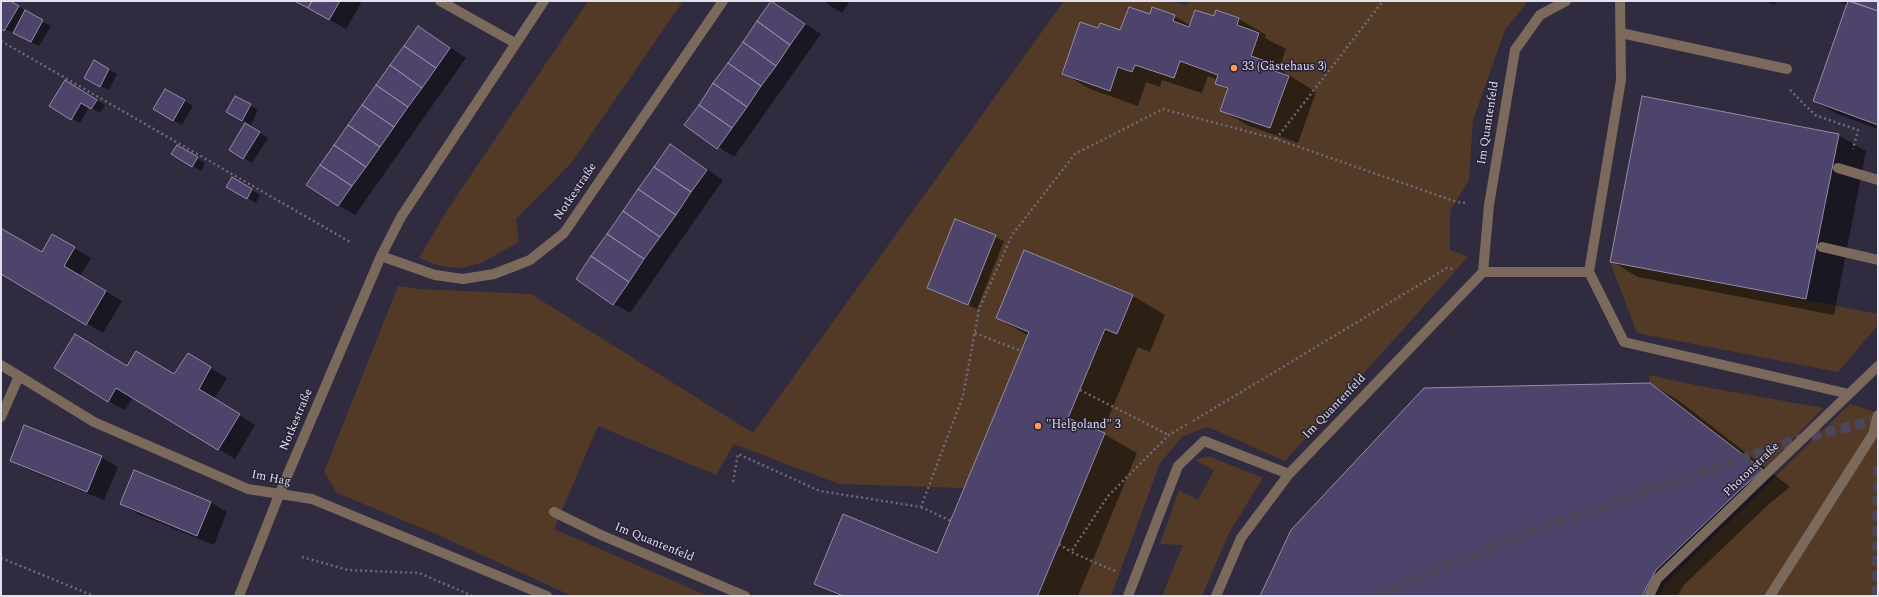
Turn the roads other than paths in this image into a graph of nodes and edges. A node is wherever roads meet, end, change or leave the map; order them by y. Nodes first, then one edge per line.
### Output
1 (440, 1) edge
2 (544, 1) edge
3 (723, 1) edge
4 (1566, 1) edge
5 (1620, 1) edge
6 (1621, 33) junction
7 (515, 43) junction
8 (1787, 69) dead end
9 (1843, 170) road end
10 (1878, 180) edge
11 (1822, 247) dead end
12 (381, 256) junction
13 (1878, 260) edge
14 (1483, 272) junction
15 (1589, 272) junction
16 (1, 365) edge
17 (1878, 366) edge
18 (19, 376) junction
19 (1849, 394) junction
20 (1878, 415) edge
21 (1, 417) edge
22 (1289, 474) junction
23 (279, 495) junction
24 (554, 512) dead end
25 (239, 596) edge
26 (547, 596) edge
27 (746, 596) edge
28 (1128, 596) edge
29 (1216, 596) edge
30 (1649, 596) edge
31 (1770, 596) edge

1 - 7 street
2 - 7 street, Notkestraße
3 - 12 street, Notkestraße
4 - 14 street, Im Quantenfeld
5 - 6 street
6 - 8 street
6 - 15 street
7 - 12 street, Notkestraße
9 - 10 street
11 - 13 street
12 - 23 street, Notkestraße
14 - 15 street
14 - 22 street, Im Quantenfeld
15 - 19 street
16 - 18 street, Im Hag
17 - 19 street, Photonstraße
18 - 21 street
18 - 23 street, Im Hag
19 - 30 street, Photonstraße
20 - 31 street
22 - 28 street
22 - 29 street, Im Quantenfeld
23 - 25 street, Notkestraße
23 - 26 street, Im Hag
24 - 27 street, Im Quantenfeld

